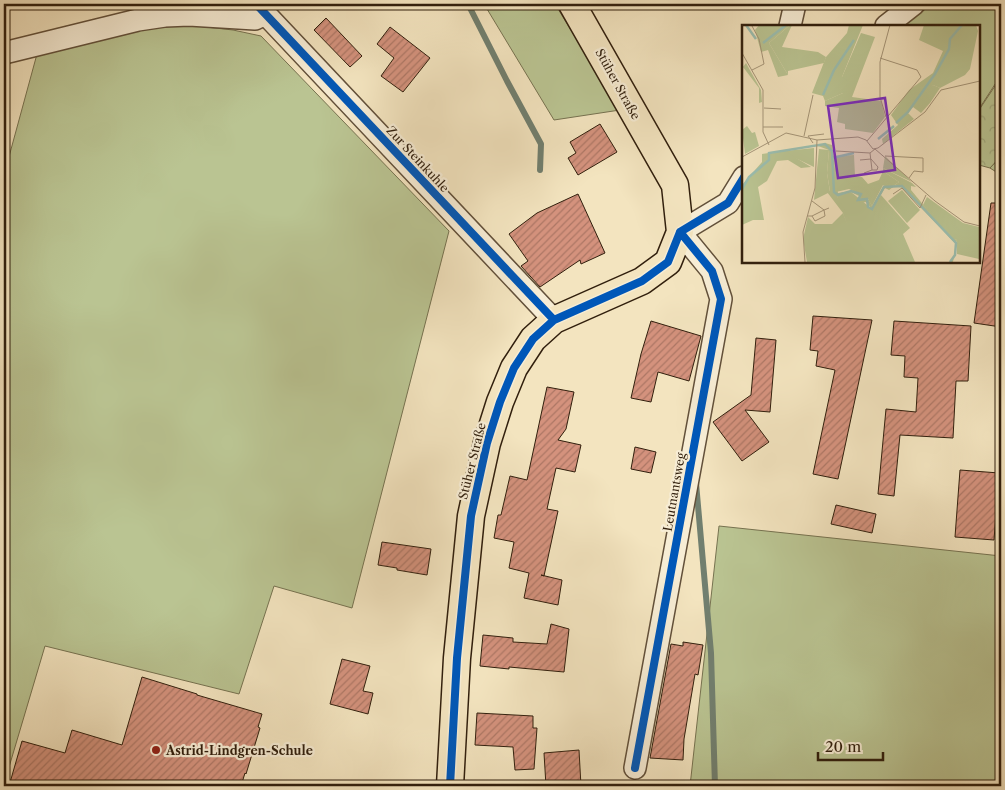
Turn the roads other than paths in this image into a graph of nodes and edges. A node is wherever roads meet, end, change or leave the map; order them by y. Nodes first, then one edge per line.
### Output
1 (572, 4) edge
2 (795, 4) edge
3 (914, 4) edge
4 (260, 9) edge
5 (790, 25) edge
6 (887, 25) edge
7 (4, 53) edge
8 (742, 180) edge
9 (680, 232) junction
10 (554, 320) junction
11 (635, 768) dead end
12 (450, 786) edge

1 - 9 main road, Stüher Straße
2 - 5 street
3 - 6 street
4 - 7 street, Zur Steinkuhle
4 - 10 street, Zur Steinkuhle
8 - 9 street
9 - 10 main road, Stüher Straße
9 - 11 street, Leutnantsweg
10 - 12 main road, Stüher Straße

